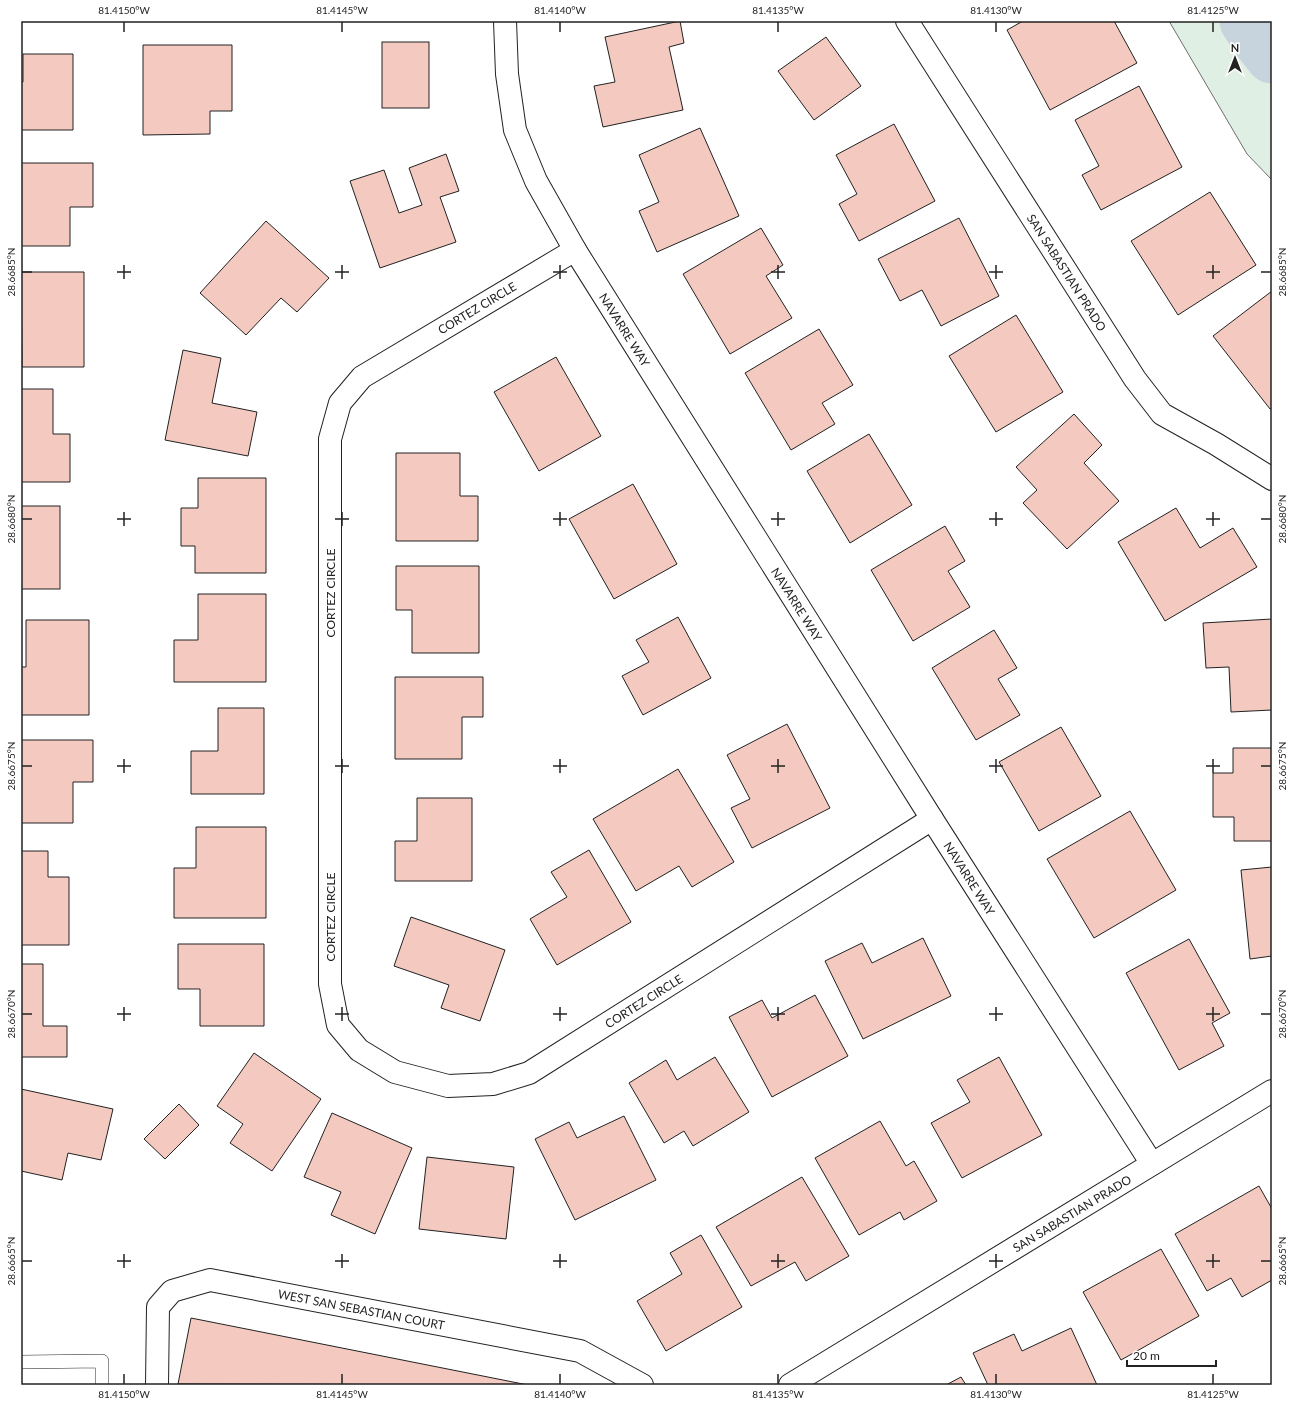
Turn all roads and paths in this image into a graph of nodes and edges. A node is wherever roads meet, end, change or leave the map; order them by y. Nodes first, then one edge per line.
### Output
1 (505, 21) edge
2 (908, 21) edge
3 (575, 250) junction
4 (1272, 479) edge
5 (932, 819) junction
6 (1272, 1091) edge
7 (1152, 1164) junction
8 (21, 1362) edge
9 (102, 1385) edge
10 (157, 1385) edge
11 (642, 1385) edge
12 (790, 1385) edge

1 - 3 street, NAVARRE WAY
2 - 4 street, SAN SABASTIAN PRADO
3 - 5 street, NAVARRE WAY
3 - 5 street, CORTEZ CIRCLE
5 - 7 street, NAVARRE WAY
6 - 7 street, SAN SABASTIAN PRADO
7 - 12 street, SAN SABASTIAN PRADO
8 - 9 lane
10 - 11 street, WEST SAN SEBASTIAN COURT

